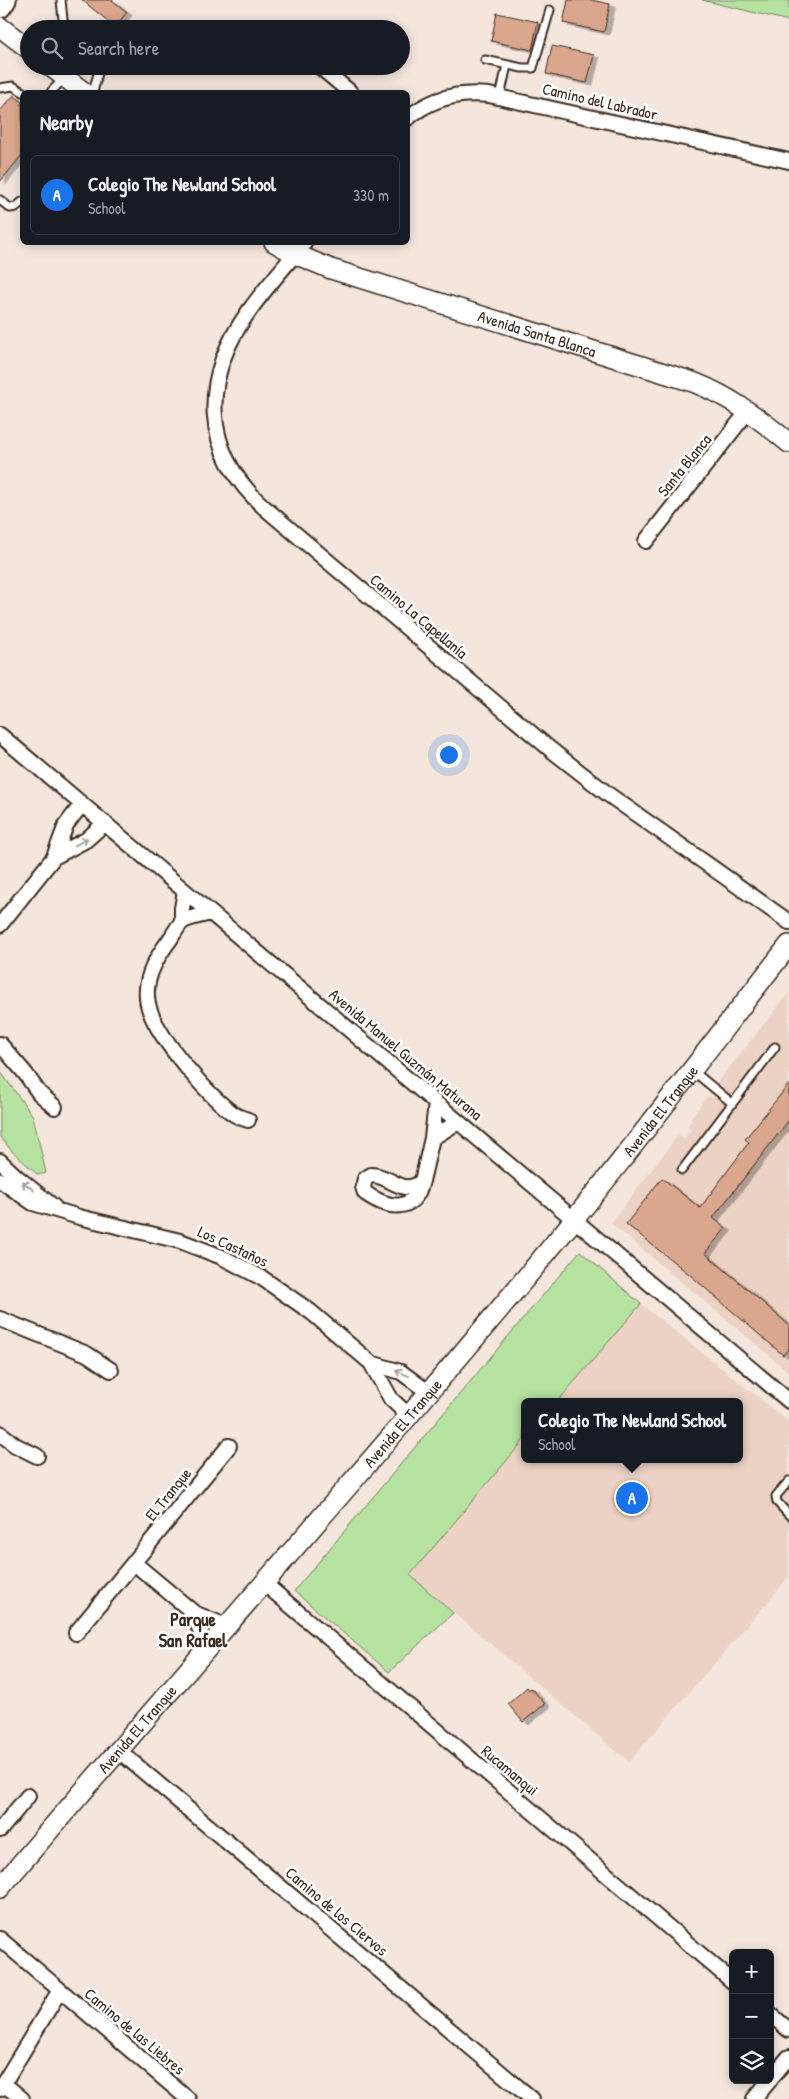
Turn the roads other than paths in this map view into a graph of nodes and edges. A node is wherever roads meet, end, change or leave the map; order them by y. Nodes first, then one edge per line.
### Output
1 (5, 0) edge
2 (60, 0) edge
3 (0, 6) edge
4 (550, 10) dead end
5 (63, 20) edge
6 (0, 27) edge
7 (20, 41) edge
8 (485, 60) dead end
9 (508, 65) junction
10 (57, 75) edge
11 (62, 75) edge
12 (98, 75) edge
13 (329, 75) edge
14 (0, 88) edge
15 (20, 90) edge
16 (52, 90) edge
17 (81, 90) edge
18 (94, 90) edge
19 (348, 90) edge
20 (500, 97) junction
21 (410, 116) edge
22 (789, 161) edge
23 (0, 200) edge
24 (20, 204) edge
25 (287, 245) edge
26 (300, 248) edge
27 (748, 411) junction
28 (789, 443) edge
29 (646, 541) dead end
30 (0, 735) edge
31 (82, 804) junction
32 (105, 823) junction
33 (54, 858) junction
34 (185, 891) junction
35 (211, 912) junction
36 (182, 922) junction
37 (789, 922) edge
38 (0, 925) edge
39 (789, 945) edge
40 (0, 1044) edge
41 (775, 1047) dead end
42 (691, 1070) junction
43 (732, 1102) junction
44 (436, 1103) junction
45 (55, 1107) dead end
46 (248, 1120) dead end
47 (458, 1122) junction
48 (432, 1138) junction
49 (0, 1161) edge
50 (682, 1170) dead end
51 (0, 1180) edge
52 (422, 1180) dead end
53 (57, 1209) junction
54 (574, 1219) junction
55 (0, 1319) edge
56 (16, 1327) junction
57 (0, 1328) edge
58 (371, 1363) junction
59 (111, 1370) dead end
60 (428, 1392) junction
61 (789, 1401) edge
62 (408, 1415) junction
63 (0, 1433) edge
64 (229, 1446) dead end
65 (37, 1456) dead end
66 (789, 1481) edge
67 (789, 1515) edge
68 (134, 1563) junction
69 (265, 1584) junction
70 (194, 1613) junction
71 (226, 1626) junction
72 (76, 1633) dead end
73 (206, 1648) junction
74 (118, 1750) junction
75 (28, 1796) dead end
76 (0, 1830) edge
77 (0, 1888) edge
78 (0, 1939) edge
79 (729, 1979) edge
80 (60, 1990) junction
81 (774, 2017) edge
82 (789, 2030) edge
83 (789, 2057) edge
84 (774, 2075) edge
85 (767, 2084) edge
86 (2, 2086) edge
87 (22, 2099) edge
88 (188, 2099) edge
89 (532, 2099) edge
90 (754, 2099) edge

1 - 3 main road
2 - 5 lane
4 - 9 lane
6 - 7 main road
8 - 9 lane
9 - 20 lane
10 - 16 lane
11 - 17 main road
12 - 18 lane
13 - 19 street
14 - 15 lane
20 - 21 street, Camino del Labrador
20 - 22 street, Camino del Labrador
23 - 24 lane
25 - 26 main road, Avenida Santa Blanca
26 - 27 main road, Avenida Santa Blanca
26 - 37 street, Camino La Capellanía
27 - 28 main road, Avenida Santa Blanca
27 - 29 street, Santa Blanca
30 - 31 street, Avenida Manuel Guzmán Maturana
31 - 32 street, Avenida Manuel Guzmán Maturana
31 - 33 street
33 -> 32 street
32 - 34 street, Avenida Manuel Guzmán Maturana
33 - 38 street
34 - 35 street, Avenida Manuel Guzmán Maturana
34 - 36 street
35 - 36 street
35 - 44 street, Avenida Manuel Guzmán Maturana
36 - 46 street
39 - 42 main road, Avenida El Tranque
40 - 45 street
41 - 43 lane
42 - 43 lane
42 - 54 main road, Avenida El Tranque
43 - 50 lane
44 - 47 street, Avenida Manuel Guzmán Maturana
44 - 48 street
47 - 48 street
47 - 54 street, Avenida Manuel Guzmán Maturana
48 - 52 street
53 -> 49 street, Los Castaños
51 - 53 street, Los Castaños
53 - 58 street, Los Castaños
54 - 60 main road, Avenida El Tranque
54 - 61 street, Avenida Manuel Guzmán Maturana
55 - 56 street
56 - 57 street
56 - 59 street
60 -> 58 street, Los Castaños
58 - 62 street, Los Castaños
60 - 62 main road, Avenida El Tranque
62 - 69 main road, Avenida El Tranque
63 - 65 street
64 - 68 street, El Tranque
66 - 67 lane
68 - 70 street
68 - 72 street, El Tranque
69 - 71 main road, Avenida El Tranque
69 - 79 street, Rucamanqui
70 - 71 street
70 - 73 street
71 - 73 main road, Avenida El Tranque
73 - 74 main road, Avenida El Tranque
74 - 77 main road, Avenida El Tranque
74 - 89 street, Camino de los Ciervos
75 - 76 street
78 - 80 street, Camino de las Liebres
80 - 86 street, Camino de las Liebres
80 - 88 street, Camino de las Liebres
81 - 82 street
83 - 84 street
85 - 90 street
86 - 87 street, Camino de las Liebres

